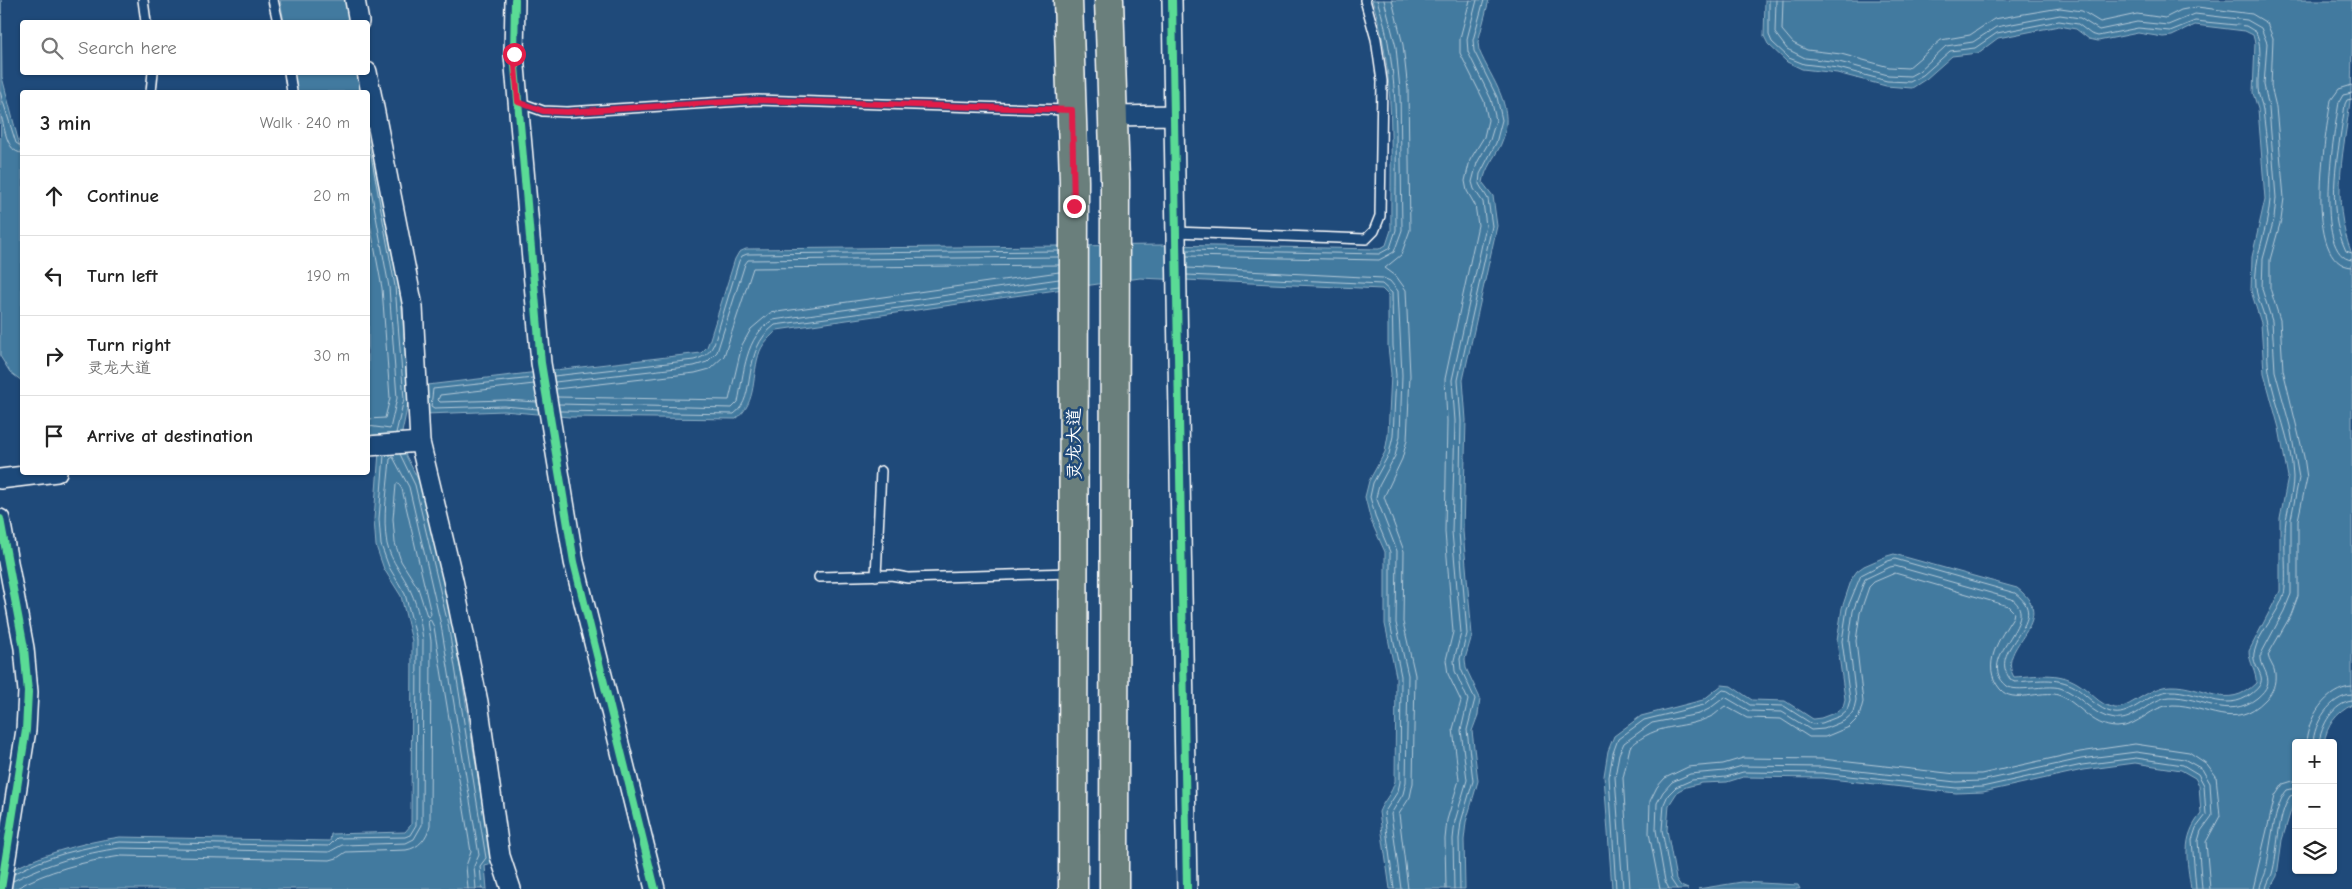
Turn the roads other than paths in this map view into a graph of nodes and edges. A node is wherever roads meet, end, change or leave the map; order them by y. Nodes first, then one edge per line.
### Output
1 (143, 0) edge
2 (273, 0) edge
3 (355, 0) edge
4 (515, 0) edge
5 (1068, 0) edge
6 (1109, 0) edge
7 (1172, 0) edge
8 (1365, 0) edge
9 (146, 20) edge
10 (278, 20) edge
11 (359, 20) edge
12 (153, 75) edge
13 (289, 75) edge
14 (369, 75) edge
15 (151, 90) edge
16 (292, 90) edge
17 (518, 102) junction
18 (1072, 110) junction
19 (1173, 115) junction
20 (1113, 116) junction
21 (1174, 236) junction
22 (413, 442) junction
23 (370, 446) edge
24 (882, 471) dead end
25 (33, 475) edge
26 (0, 479) edge
27 (0, 519) edge
28 (1073, 573) junction
29 (876, 576) junction
30 (819, 577) dead end
31 (1, 889) edge
32 (511, 889) edge
33 (655, 889) edge
34 (1073, 889) edge
35 (1114, 889) edge
36 (1187, 889) edge

1 - 9 lane
2 - 10 lane
3 - 11 street
4 - 17 street
5 - 18 main road, 灵龙大道
6 - 20 main road
7 - 19 street
8 - 21 lane
12 - 15 lane
13 - 16 lane
14 - 22 street
17 - 18 lane
17 - 33 street
18 - 28 main road, 灵龙大道
19 - 20 street
19 - 21 street
20 - 35 main road
21 - 36 street
22 - 23 street
22 - 32 street
24 - 29 lane
25 - 26 street
27 - 31 street
28 - 29 lane
28 - 34 main road, 灵龙大道
29 - 30 lane

